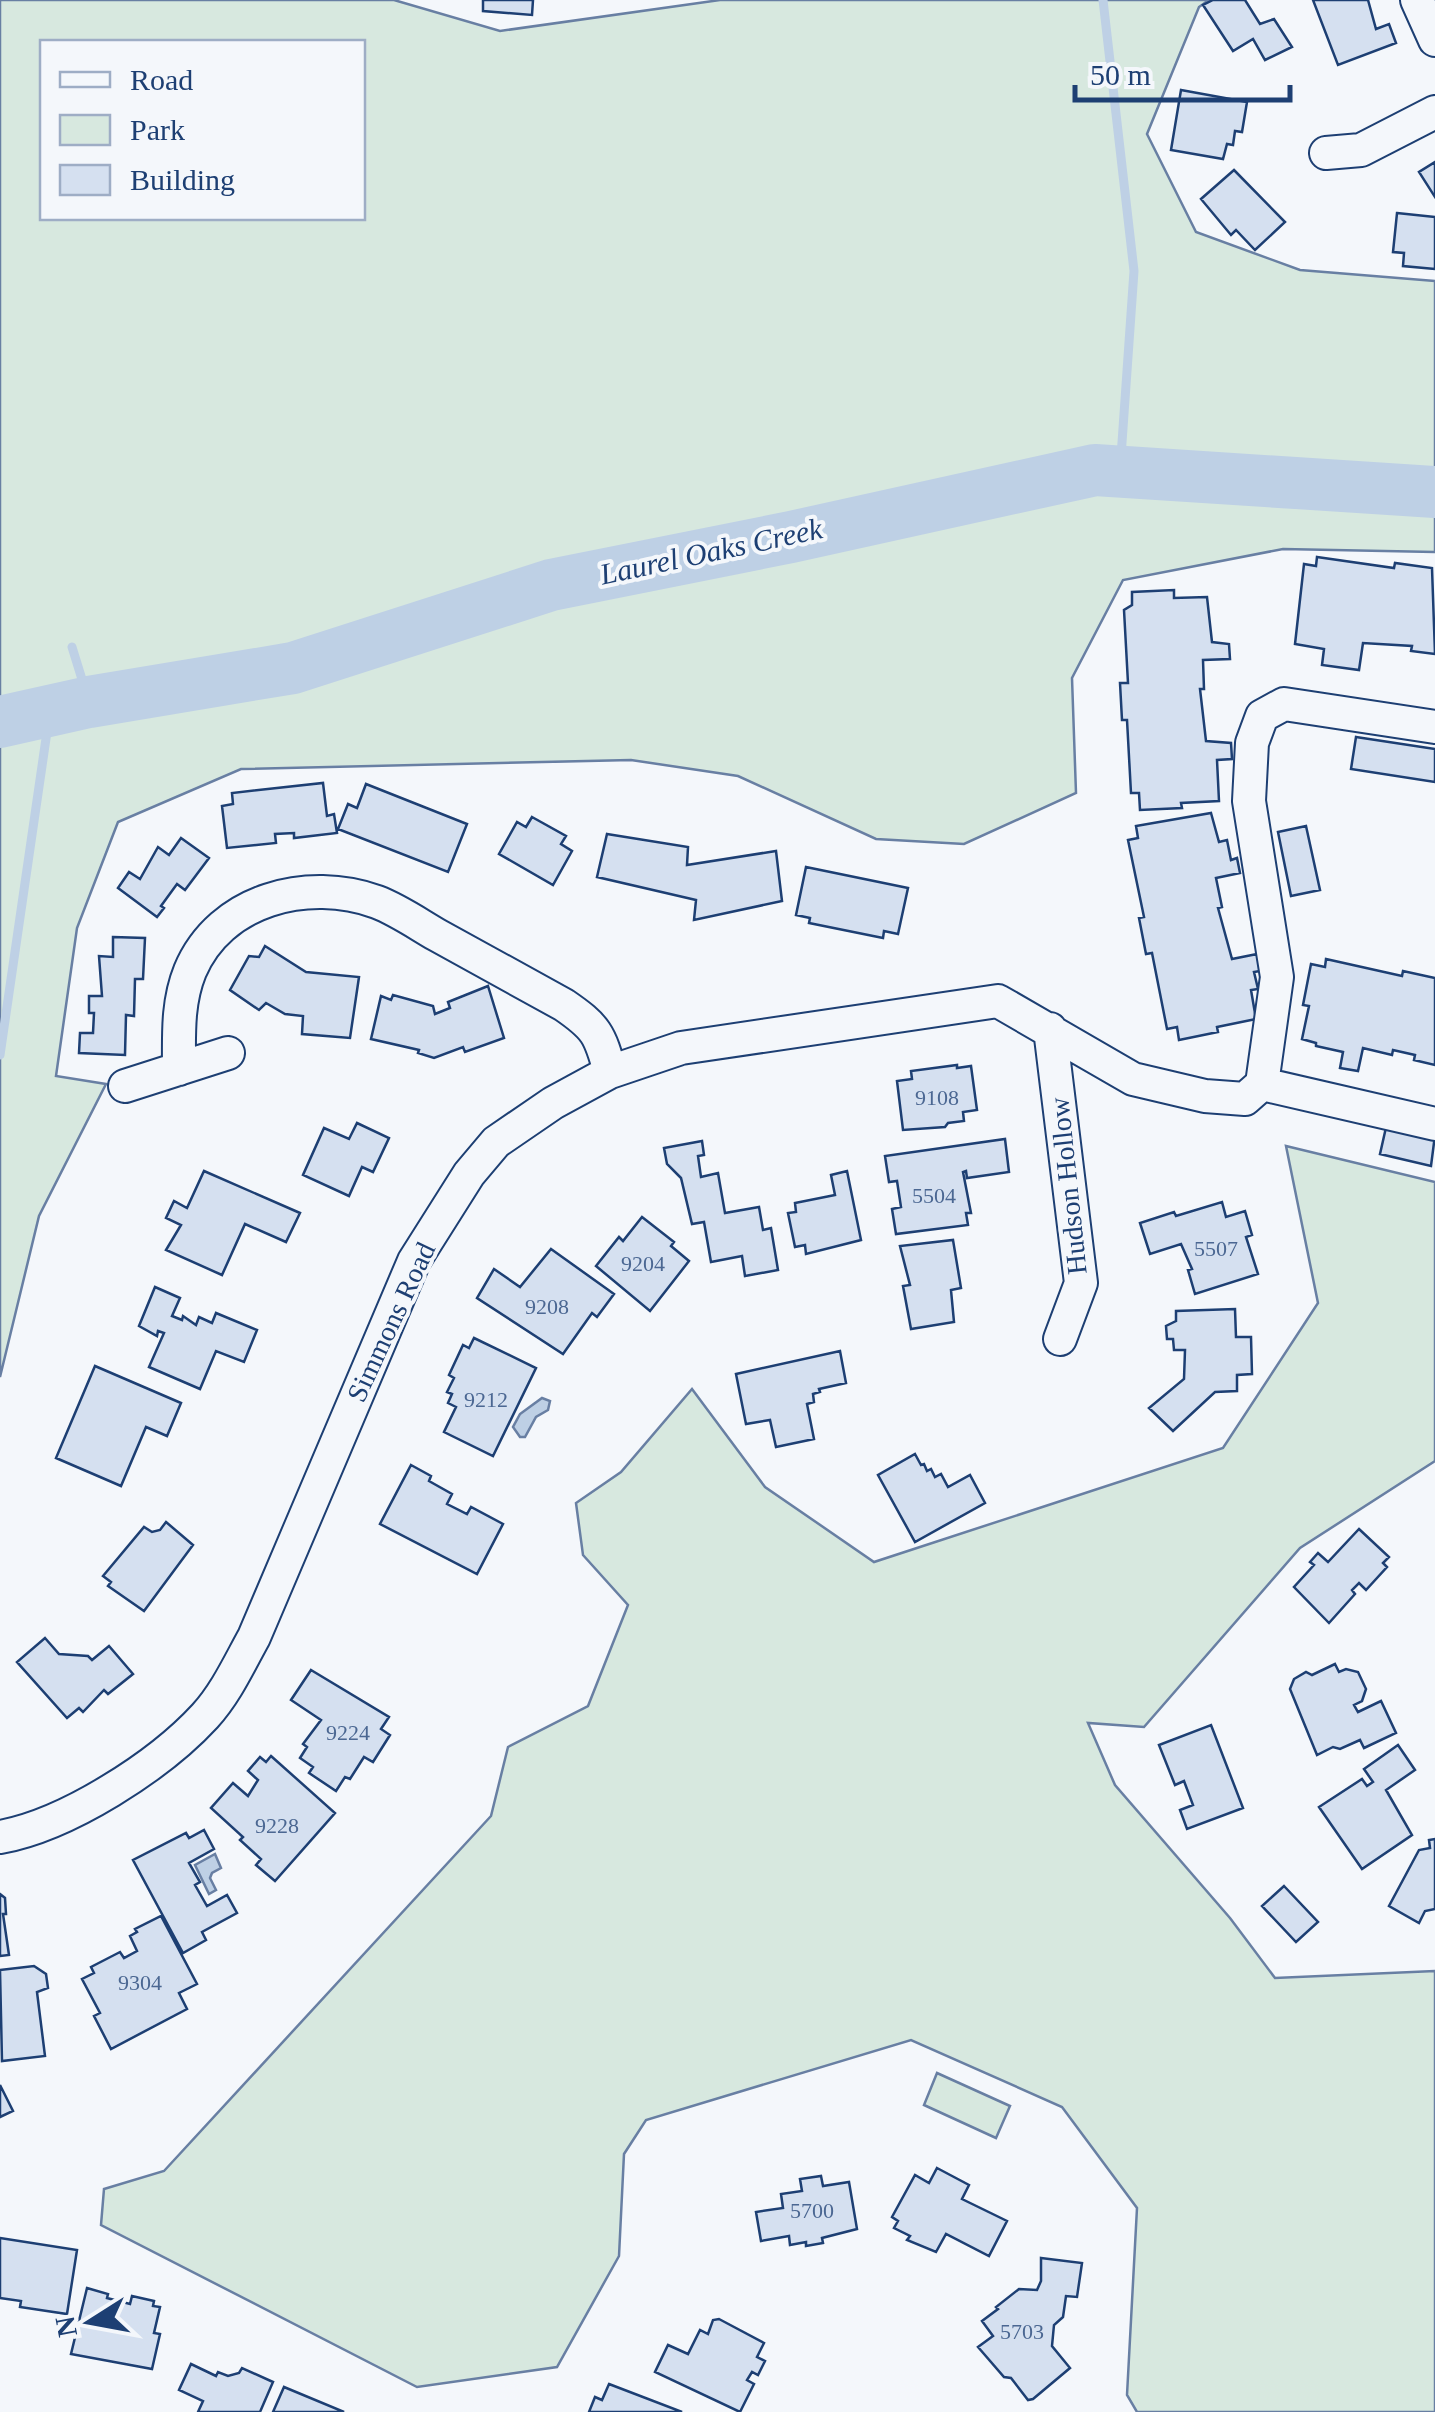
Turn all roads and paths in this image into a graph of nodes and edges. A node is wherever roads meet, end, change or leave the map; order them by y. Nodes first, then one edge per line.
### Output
1 (1417, 0) edge
2 (1435, 40) edge
3 (1435, 112) edge
4 (1326, 153) dead end
5 (1435, 727) edge
6 (1050, 1029) junction
7 (228, 1053) dead end
8 (179, 1069) junction
9 (610, 1072) junction
10 (1262, 1084) junction
11 (126, 1086) dead end
12 (1435, 1124) edge
13 (1060, 1339) dead end
14 (0, 1837) edge

1 - 2 street
3 - 4 street
5 - 10 street
6 - 9 street, Simmons Road
6 - 10 street, Simmons Road
6 - 13 street, Hudson Hollow
7 - 8 street
8 - 9 street
8 - 11 street
9 - 14 street, Simmons Road
10 - 12 street

